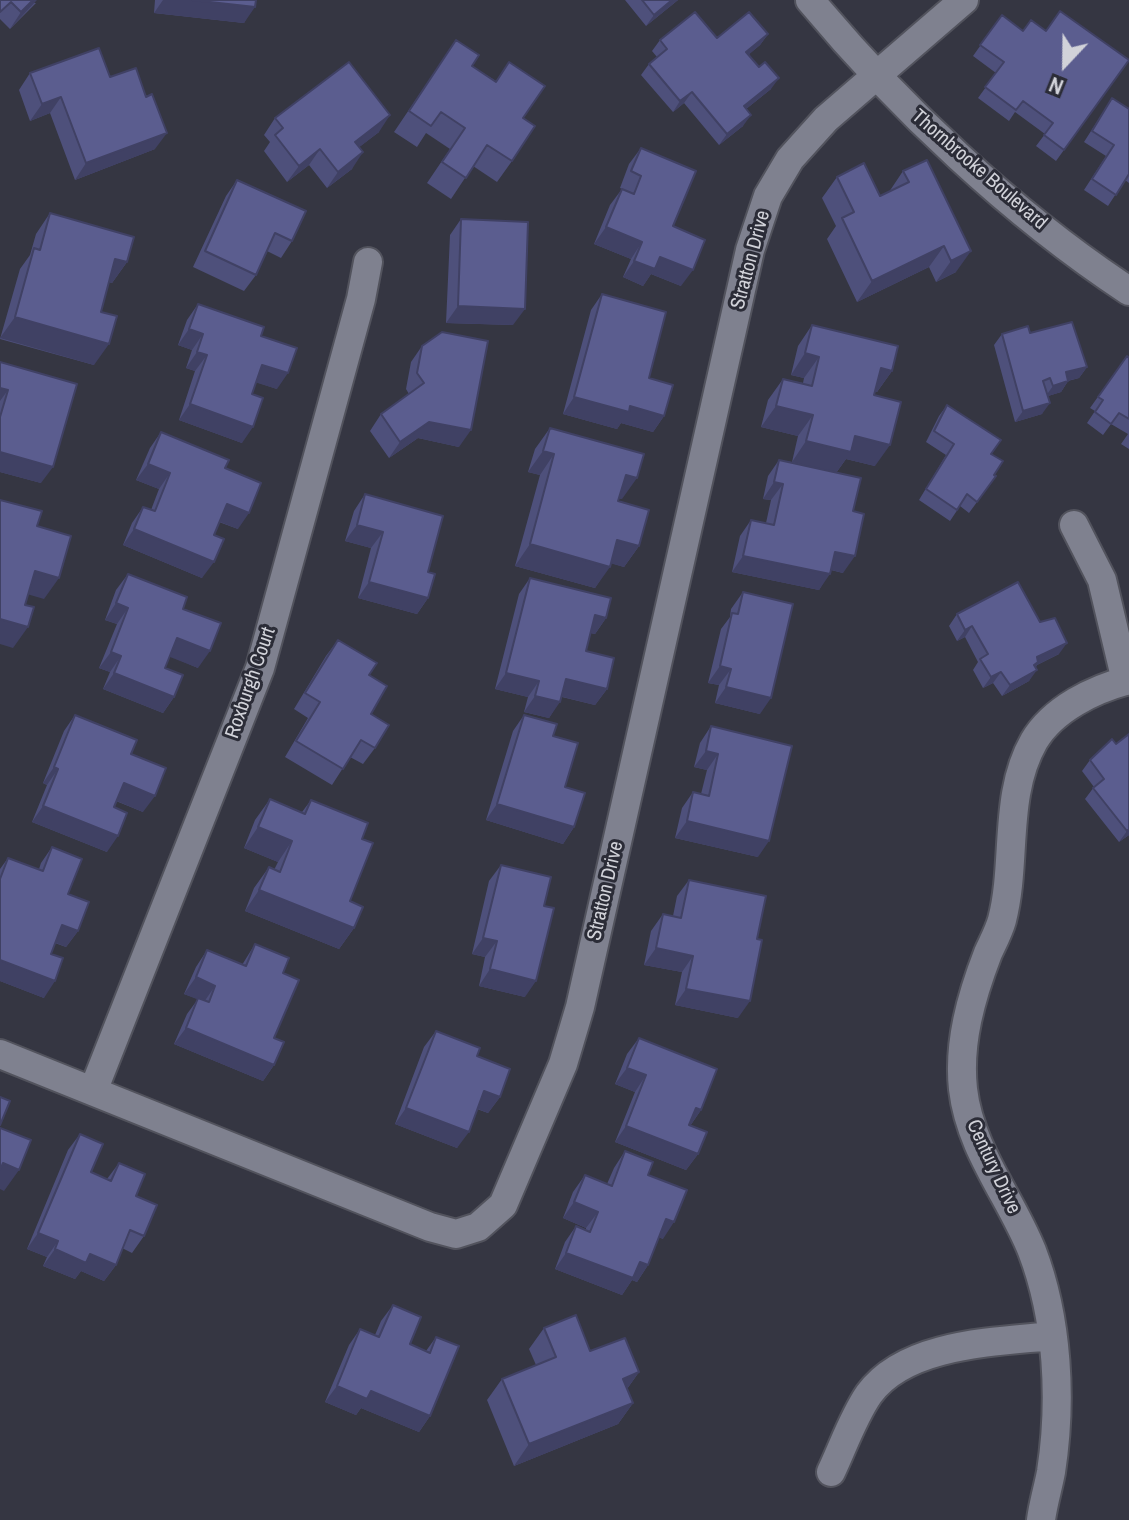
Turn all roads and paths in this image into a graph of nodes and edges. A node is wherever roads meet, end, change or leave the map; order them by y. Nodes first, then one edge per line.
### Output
1 (810, 0) edge
2 (964, 0) edge
3 (876, 74) junction
4 (368, 262) dead end
5 (1129, 291) edge
6 (1074, 525) dead end
7 (1127, 680) edge
8 (0, 1054) edge
9 (93, 1091) junction
10 (1052, 1336) junction
11 (831, 1472) dead end
12 (1041, 1520) edge

1 - 3 street, Thornbrooke Boulevard
2 - 3 street
3 - 5 street, Thornbrooke Boulevard
3 - 9 street, Stratton Drive
4 - 9 street, Roxburgh Court
6 - 7 street
7 - 10 street, Century Drive
8 - 9 street, Stratton Drive
10 - 11 street
10 - 12 street, Century Drive

